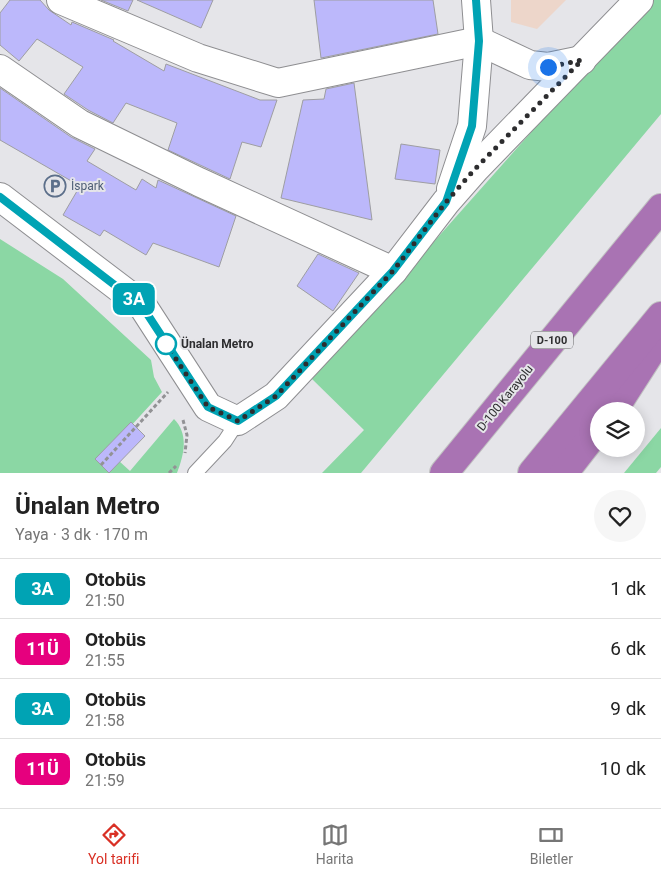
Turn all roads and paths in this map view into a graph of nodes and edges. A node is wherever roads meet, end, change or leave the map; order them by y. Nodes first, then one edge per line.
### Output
1 (61, 0) edge
2 (476, 0) edge
3 (640, 0) edge
4 (479, 41) junction
5 (582, 60) junction
6 (0, 69) edge
7 (0, 197) edge
8 (446, 202) junction
9 (661, 208) edge
10 (393, 271) junction
11 (661, 316) edge
12 (661, 337) edge
13 (185, 373) junction
14 (619, 402) edge
15 (182, 418) dead end
16 (238, 421) junction
17 (590, 440) edge
18 (590, 445) edge
19 (185, 456) dead end
20 (180, 462) dead end
21 (101, 466) dead end
22 (169, 473) edge
23 (195, 473) edge
24 (444, 473) edge
25 (532, 473) edge
26 (564, 473) edge
27 (571, 473) edge

1 - 4 street
2 - 4 street
3 - 5 street
4 - 5 street
4 - 8 street
5 - 8 street
6 - 10 street
7 - 13 street
8 - 10 street
9 - 24 highway, D-100 Karayolu / D-100
10 - 16 street
11 - 25 highway
12 - 14 highway
13 - 16 street
13 - 21 path
15 - 19 path
16 - 23 lane
17 - 26 highway
18 - 27 highway
20 - 22 path

